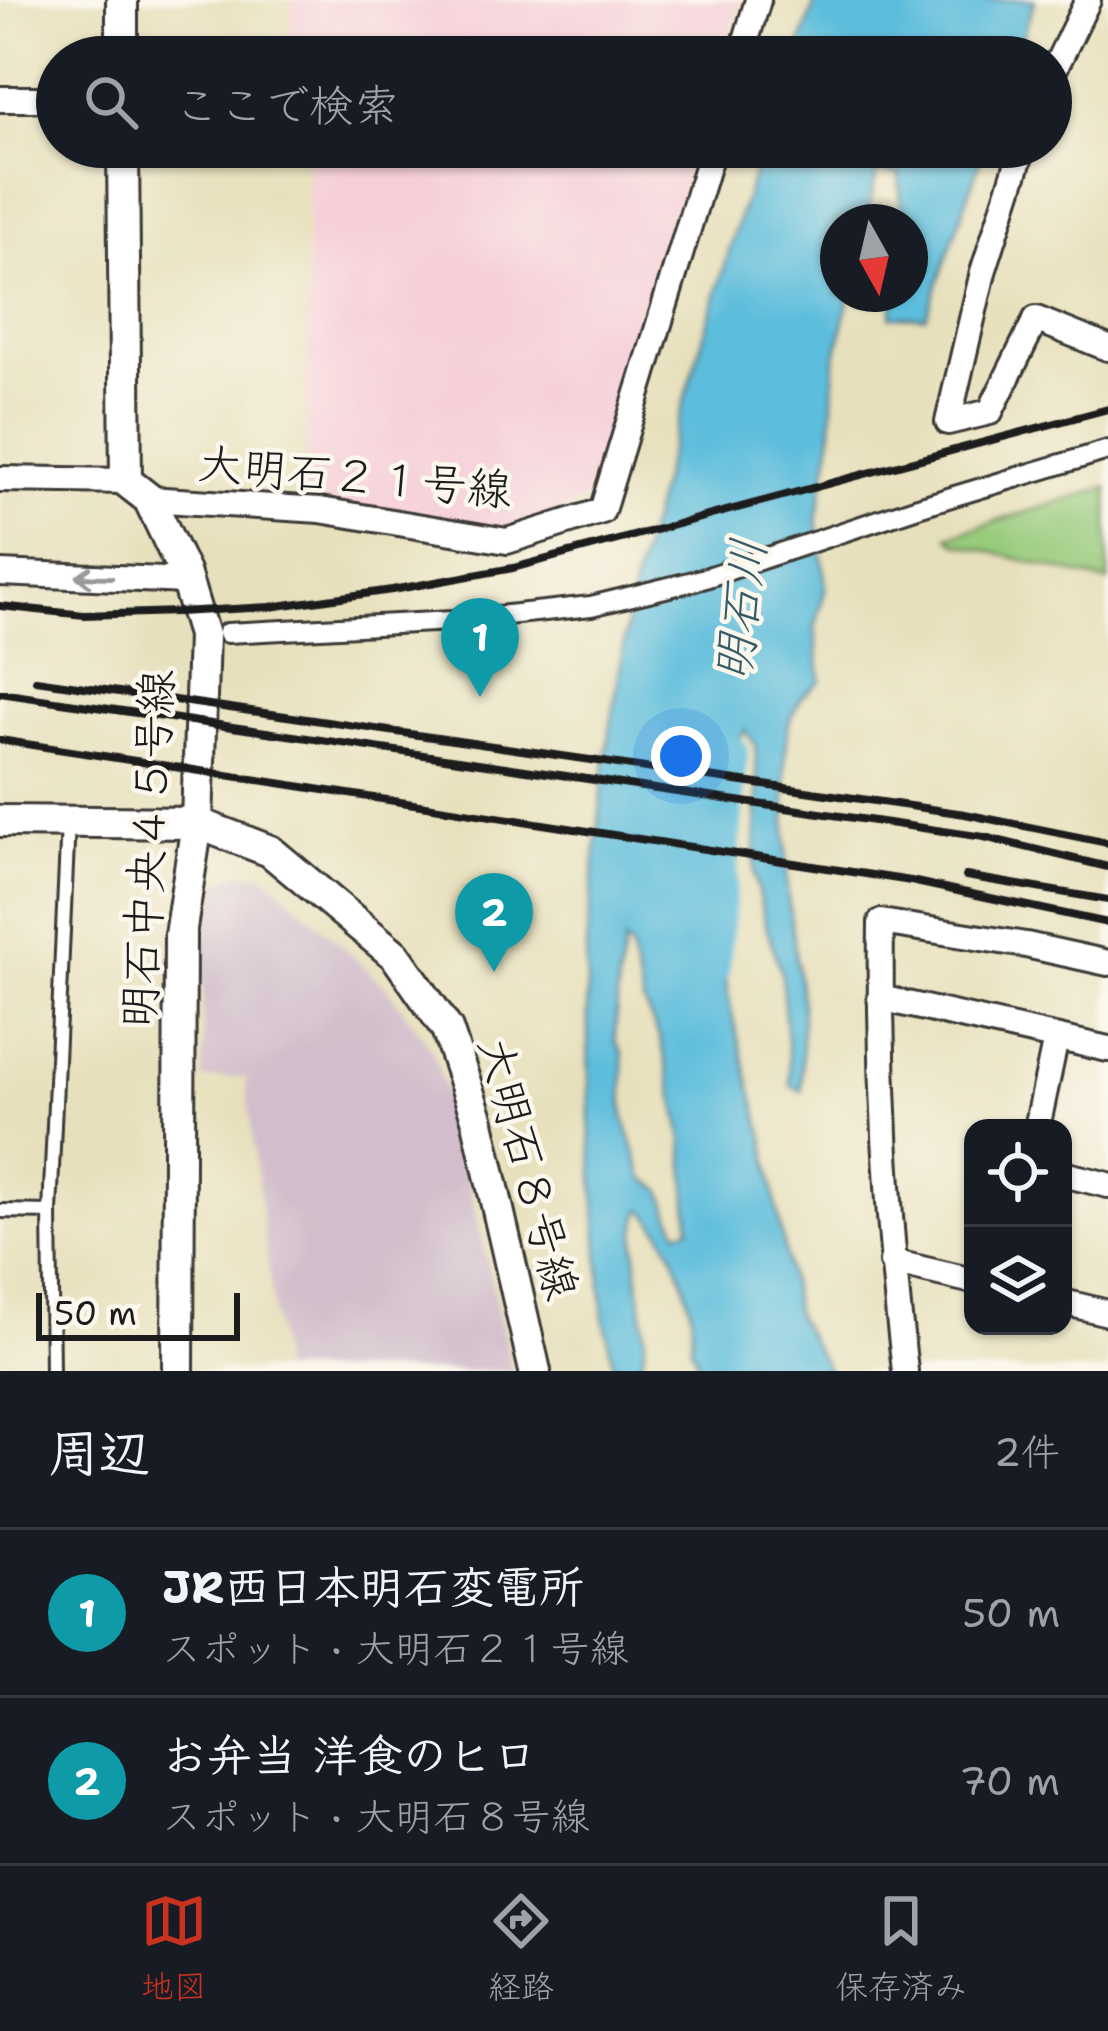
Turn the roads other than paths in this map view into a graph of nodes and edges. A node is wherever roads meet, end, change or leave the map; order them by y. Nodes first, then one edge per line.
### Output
1 (122, 0) edge
2 (758, 0) edge
3 (1088, 0) edge
4 (122, 36) edge
5 (747, 36) edge
6 (1070, 36) edge
7 (0, 99) edge
8 (36, 99) edge
9 (124, 168) edge
10 (707, 168) edge
11 (1016, 168) edge
12 (1108, 348) edge
13 (1108, 450) edge
14 (0, 478) edge
15 (137, 490) junction
16 (0, 573) edge
17 (187, 581) junction
18 (227, 634) dead end
19 (0, 821) edge
20 (68, 822) junction
21 (197, 823) junction
22 (1108, 963) edge
23 (880, 998) junction
24 (1056, 1038) junction
25 (1108, 1049) edge
26 (1039, 1119) edge
27 (1072, 1176) edge
28 (1108, 1185) edge
29 (0, 1211) edge
30 (50, 1212) junction
31 (892, 1262) junction
32 (964, 1279) edge
33 (1072, 1304) edge
34 (1108, 1313) edge
35 (52, 1371) edge
36 (178, 1371) edge
37 (535, 1371) edge
38 (905, 1371) edge

1 - 4 street
2 - 5 street
3 - 6 street
7 - 8 street
9 - 15 street
10 - 15 street, 大明石２１号線
11 - 12 street
13 - 18 street
14 - 15 street
15 - 17 street, 明石中央４５号線
17 -> 16 street
17 - 21 street, 明石中央４５号線
19 - 20 street
20 - 21 street
20 - 30 lane
21 - 36 street, 明石中央４５号線
21 - 37 street, 大明石８号線
22 - 23 street
23 - 24 street
23 - 31 street
24 - 25 street
24 - 26 street
27 - 28 street
29 - 30 lane
30 - 35 lane
31 - 32 street
31 - 38 street
33 - 34 street

